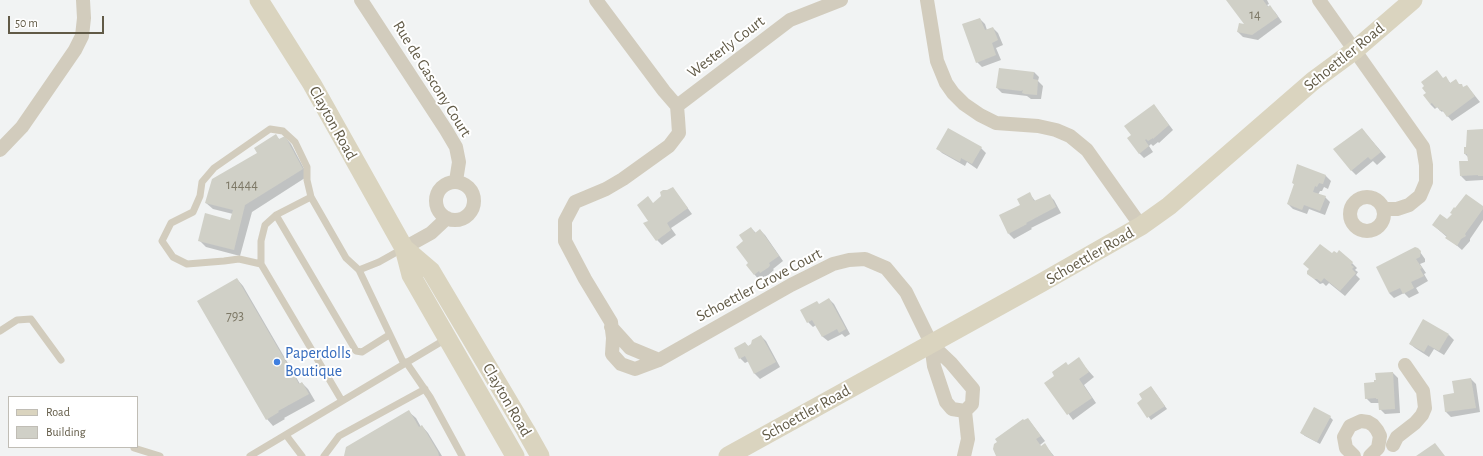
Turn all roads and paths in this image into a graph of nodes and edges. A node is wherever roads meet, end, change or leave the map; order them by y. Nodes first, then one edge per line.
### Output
1 (83, 0) edge
2 (259, 0) edge
3 (361, 0) edge
4 (596, 0) edge
5 (841, 0) edge
6 (927, 0) edge
7 (1319, 0) edge
8 (1413, 0) edge
9 (1355, 50) junction
10 (677, 106) junction
11 (0, 150) edge
12 (456, 181) junction
13 (311, 197) junction
14 (1384, 209) dead end
15 (276, 215) junction
16 (447, 218) junction
17 (1142, 226) junction
18 (404, 248) junction
19 (262, 264) junction
20 (359, 270) junction
21 (0, 332) edge
22 (389, 335) junction
23 (447, 338) junction
24 (931, 344) junction
25 (61, 360) dead end
26 (405, 363) junction
27 (1405, 365) dead end
28 (425, 389) junction
29 (342, 401) junction
30 (965, 411) junction
31 (286, 435) junction
32 (134, 448) dead end
33 (1390, 448) edge
34 (965, 455) edge
35 (160, 456) edge
36 (250, 456) edge
37 (302, 456) edge
38 (324, 456) edge
39 (462, 456) edge
40 (515, 456) edge
41 (540, 456) edge
42 (728, 456) edge
43 (1354, 456) edge
44 (1370, 456) edge

1 - 11 street
2 - 18 street, Clayton Road
3 - 12 street, Rue de Gascony Court
4 - 10 street
5 - 10 street, Westerly Court
6 - 17 street
7 - 9 street
8 - 9 street, Schoettler Road
9 - 14 street
9 - 17 street, Schoettler Road
10 - 24 street, Schoettler Grove Court
12 - 16 street
12 - 16 street
13 - 15 lane
13 - 19 lane
13 - 20 lane
15 - 19 lane
15 - 22 lane
16 - 18 street
17 - 24 street, Schoettler Road
18 - 20 lane
18 - 23 street, Clayton Road
18 - 41 street, Clayton Road
19 - 29 lane
20 - 22 lane
21 - 25 lane
22 - 26 lane
23 - 26 lane
23 - 40 street, Clayton Road
24 - 30 street
24 - 30 street
24 - 42 street, Schoettler Road
26 - 28 lane
26 - 29 lane
27 - 33 street
28 - 38 lane
28 - 39 lane
29 - 31 lane
30 - 34 street
31 - 36 lane
31 - 37 lane
32 - 35 lane
33 - 43 street
33 - 44 street

